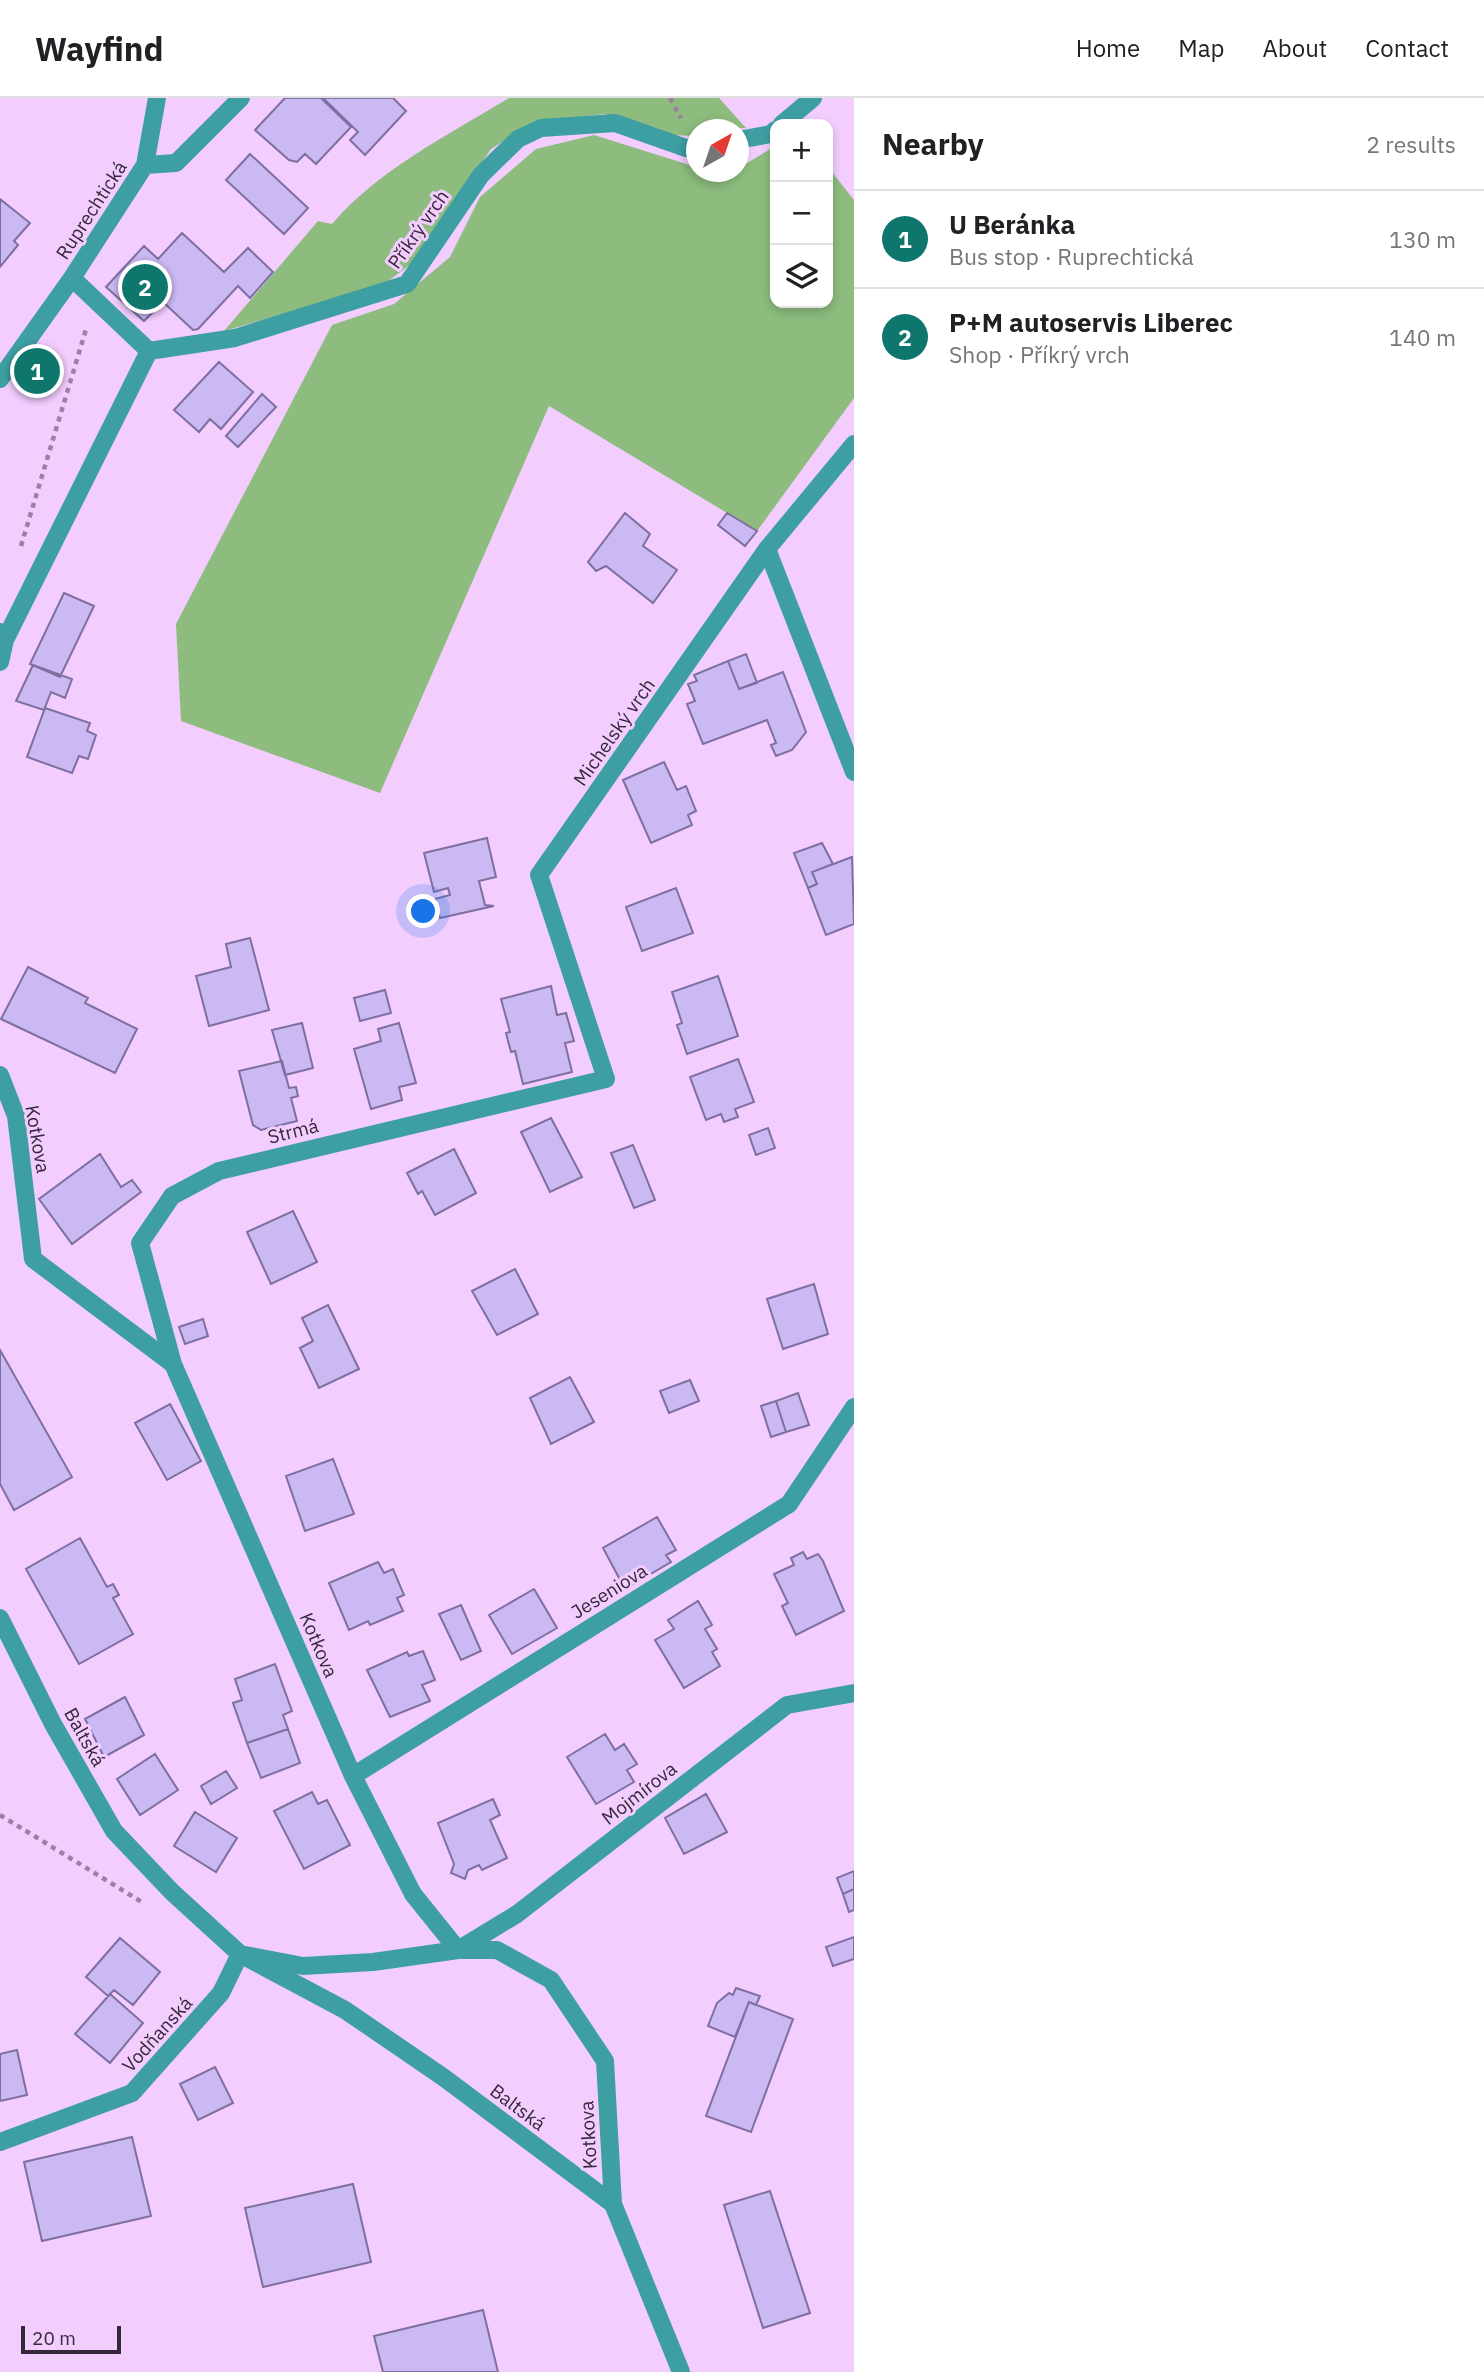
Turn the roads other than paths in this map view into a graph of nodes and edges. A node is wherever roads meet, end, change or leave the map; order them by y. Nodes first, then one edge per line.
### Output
1 (157, 98) edge
2 (241, 98) edge
3 (813, 98) edge
4 (788, 119) edge
5 (770, 134) edge
6 (749, 138) edge
7 (686, 148) edge
8 (145, 164) junction
9 (72, 278) junction
10 (149, 351) junction
11 (0, 379) edge
12 (854, 444) edge
13 (767, 549) junction
14 (3, 636) edge
15 (0, 662) edge
16 (854, 772) edge
17 (0, 1075) edge
18 (606, 1079) joint
19 (173, 1364) junction
20 (854, 1407) edge
21 (0, 1618) edge
22 (854, 1693) edge
23 (353, 1776) junction
24 (458, 1950) junction
25 (240, 1954) junction
26 (0, 2142) edge
27 (613, 2204) junction
28 (681, 2372) edge

1 - 8 street
2 - 8 street, Ruprechtická
3 - 4 street
5 - 6 street
7 - 10 street, Příkrý vrch
8 - 9 street, Ruprechtická
9 - 10 street
9 - 11 street, Ruprechtická
10 - 14 street
12 - 13 street, Michelský vrch
13 - 16 street
13 - 18 street, Michelský vrch
14 - 15 street
17 - 19 street, Kotkova
18 - 19 street, Strmá
19 - 23 street, Kotkova
20 - 23 street, Jeseniova
21 - 25 street, Baltská
22 - 24 street, Mojmírova
23 - 24 street, Kotkova
24 - 25 street
24 - 27 street, Kotkova
25 - 26 street, Vodňanská
25 - 27 street, Baltská
27 - 28 street

